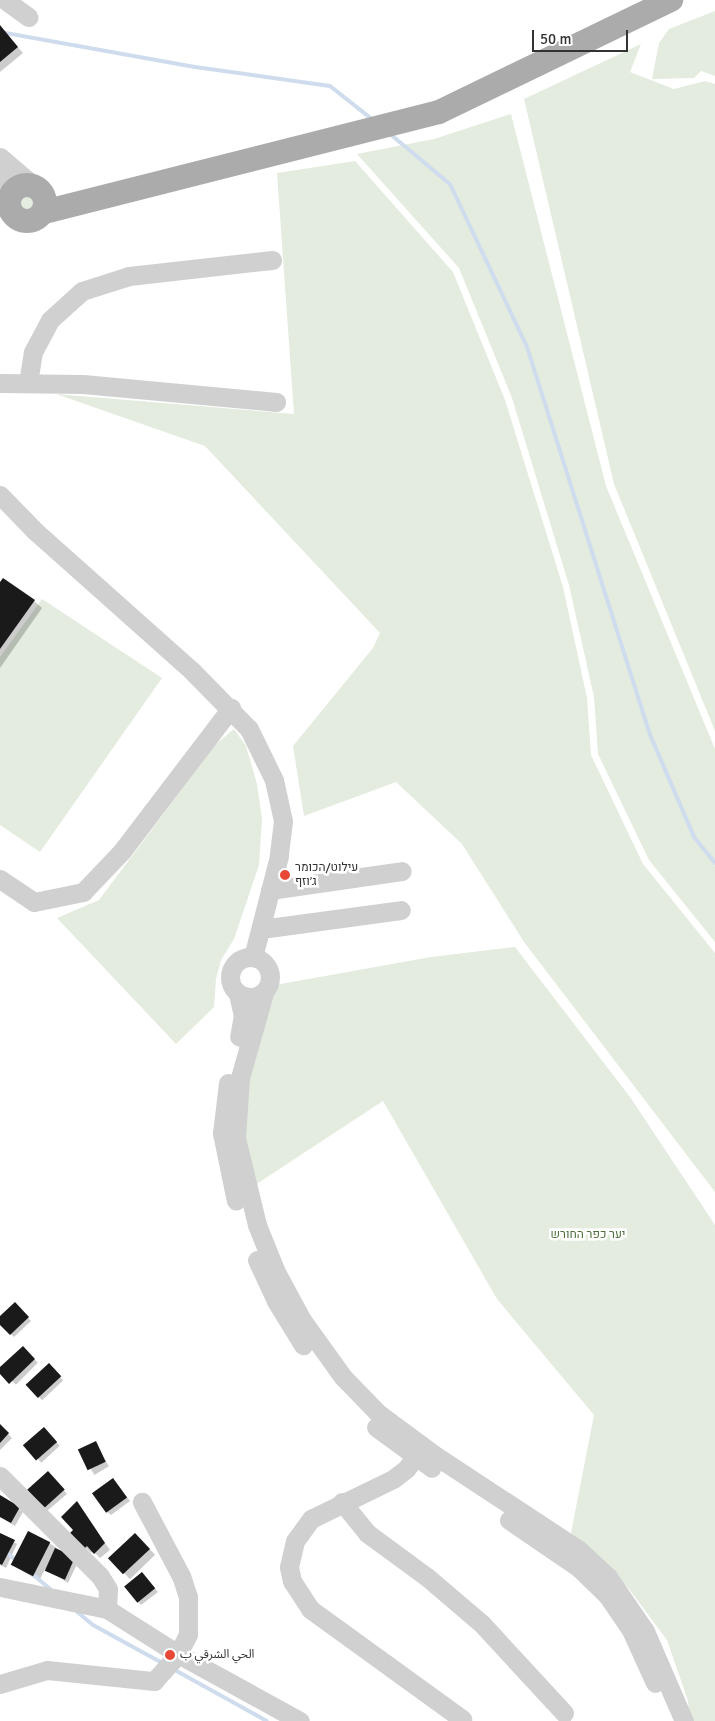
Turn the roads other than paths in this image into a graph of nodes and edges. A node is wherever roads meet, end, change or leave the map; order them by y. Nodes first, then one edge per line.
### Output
1 (5, 0) edge
2 (671, 0) edge
3 (637, 8) edge
4 (28, 17) dead end
5 (0, 157) edge
6 (0, 170) edge
7 (21, 204) edge
8 (272, 260) dead end
9 (0, 383) edge
10 (28, 383) junction
11 (276, 402) dead end
12 (0, 495) edge
13 (230, 708) junction
14 (402, 871) dead end
15 (0, 879) edge
16 (270, 890) junction
17 (401, 910) dead end
18 (261, 929) junction
19 (253, 957) junction
20 (264, 993) junction
21 (238, 994) junction
22 (420, 1452) junction
23 (0, 1476) edge
24 (142, 1502) dead end
25 (342, 1502) junction
26 (0, 1587) edge
27 (108, 1609) junction
28 (178, 1654) junction
29 (0, 1684) edge
30 (564, 1713) dead end
31 (462, 1718) dead end
32 (300, 1721) edge
33 (670, 1721) edge
34 (684, 1721) edge

1 - 4 street
2 - 3 main road
3 - 7 main road
5 - 7 street
6 - 7 street
8 - 10 street
9 - 10 street
10 - 11 street
12 - 13 street
13 - 15 street
13 - 16 street
14 - 16 street
16 - 18 street
17 - 18 street
18 - 19 street
19 - 20 street
19 - 21 street
20 - 21 street
20 - 22 street
21 - 22 street
22 - 25 street
22 - 33 street
22 - 34 street
23 - 27 street
24 - 28 street
25 - 30 street
25 - 31 street
26 - 27 street
27 - 28 street
28 - 29 street
28 - 32 street

